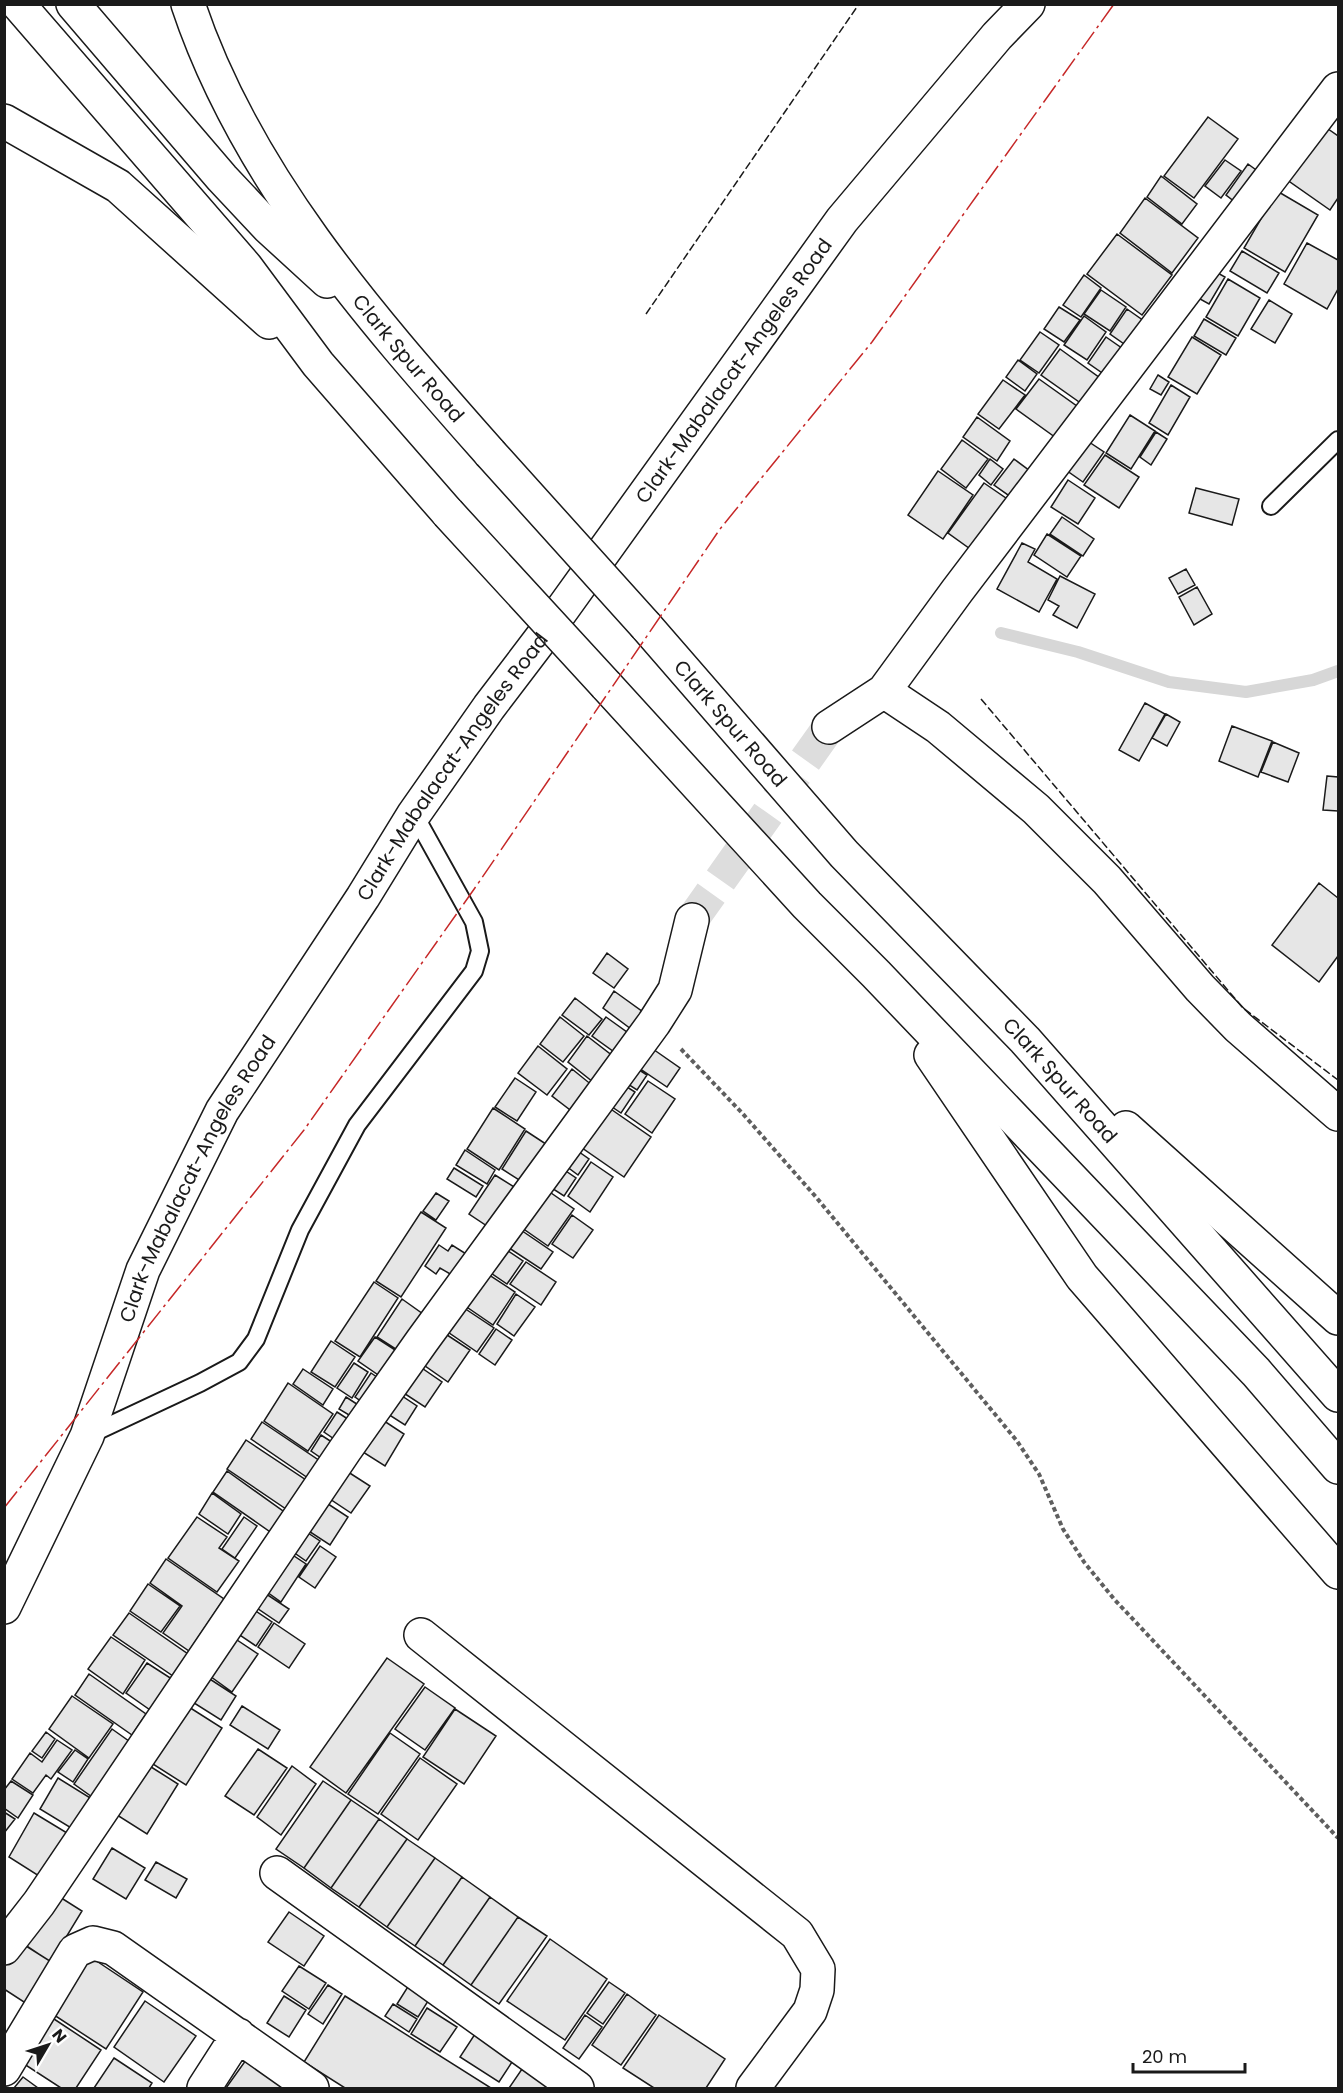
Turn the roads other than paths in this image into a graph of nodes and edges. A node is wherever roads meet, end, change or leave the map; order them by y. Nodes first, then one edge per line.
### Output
1 (18, 4) edge
2 (73, 4) edge
3 (188, 4) edge
4 (1028, 4) edge
5 (1338, 89) edge
6 (4, 121) edge
7 (390, 339) junction
8 (318, 364) junction
9 (1338, 440) edge
10 (1271, 506) dead end
11 (884, 691) junction
12 (829, 727) tunnel mouth
13 (414, 814) junction
14 (692, 920) tunnel mouth
15 (876, 974) junction
16 (1025, 1040) junction
17 (1338, 1114) edge
18 (1338, 1318) edge
19 (1338, 1395) edge
20 (87, 1436) junction
21 (1338, 1467) edge
22 (1338, 1572) edge
23 (4, 1607) edge
24 (421, 1635) dead end
25 (277, 1873) dead end
26 (4, 1948) edge
27 (238, 2035) junction
28 (4, 2069) edge
29 (204, 2088) edge
30 (312, 2088) edge
31 (577, 2088) edge
32 (753, 2088) edge

1 - 8 main road
2 - 7 main road
3 - 7 main road, Clark Spur Road
4 - 13 main road, Clark-Mabalacat-Angeles Road
5 - 11 main road
6 - 8 main road
7 - 16 main road, Clark Spur Road, bridge
8 - 15 main road, bridge
9 - 10 lane
11 - 12 main road
11 - 17 main road
13 - 20 main road, Clark-Mabalacat-Angeles Road
13 - 20 lane
14 - 26 main road
15 - 21 main road
15 - 22 main road
16 - 18 main road
16 - 19 main road, Clark Spur Road
20 - 23 main road, Clark-Mabalacat-Angeles Road
24 - 32 main road
25 - 31 main road
27 - 28 main road
27 - 29 main road
27 - 30 main road

